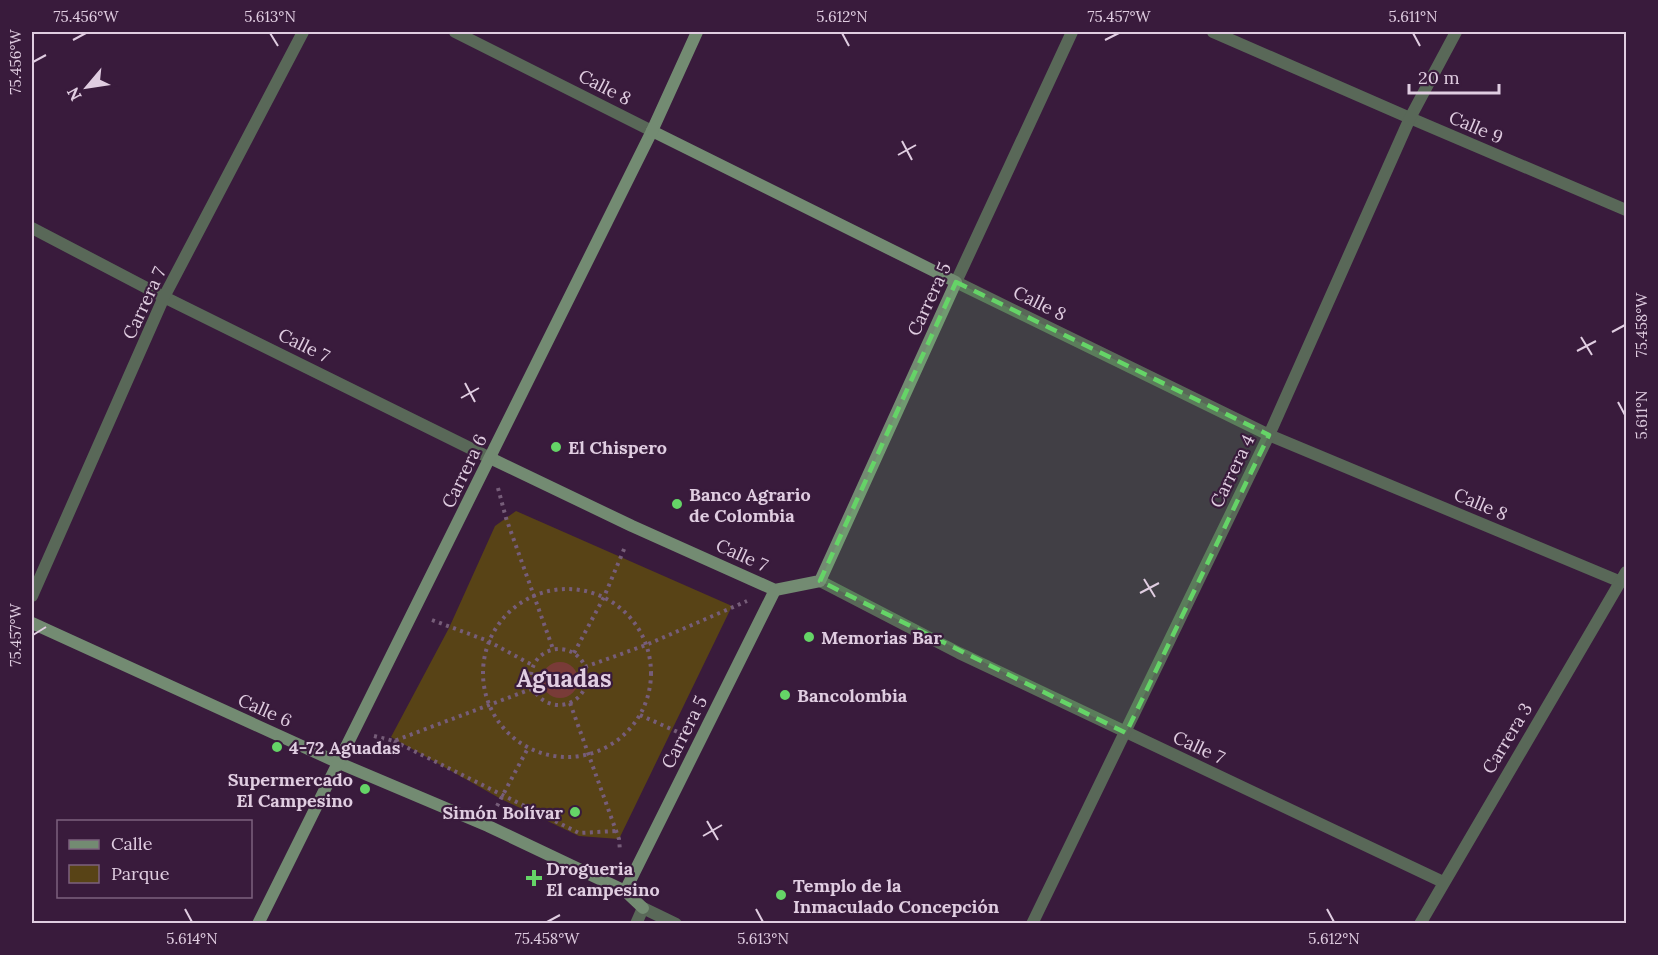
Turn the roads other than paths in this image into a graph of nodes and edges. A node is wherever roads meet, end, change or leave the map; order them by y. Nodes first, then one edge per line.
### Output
1 (303, 32) edge
2 (455, 32) edge
3 (697, 32) edge
4 (1072, 32) edge
5 (1213, 32) edge
6 (1456, 32) edge
7 (1410, 118) junction
8 (652, 130) junction
9 (1626, 210) edge
10 (32, 228) edge
11 (956, 282) junction
12 (164, 297) junction
13 (1269, 435) junction
14 (490, 458) junction
15 (1624, 577) edge
16 (820, 581) junction
17 (775, 590) junction
18 (32, 596) edge
19 (32, 623) edge
20 (1125, 733) junction
21 (339, 763) junction
22 (1443, 882) junction
23 (625, 891) junction
24 (643, 908) junction
25 (258, 924) edge
26 (636, 924) edge
27 (676, 924) edge
28 (1032, 924) edge
29 (1420, 924) edge

1 - 12 street, Carrera 7
2 - 8 street, Calle 8
3 - 8 main road, Carrera 6
4 - 11 street, Carrera 5
5 - 7 street, Calle 9
6 - 7 street, Carrera 4
7 - 9 street, Calle 9
7 - 13 street, Carrera 4
8 - 11 main road, Calle 8
8 - 14 main road, Carrera 6
10 - 12 street, Calle 7
11 - 13 street, Calle 8
11 - 16 main road, Carrera 5
12 - 14 street, Calle 7
12 - 18 street, Carrera 7
13 - 15 street, Calle 8
13 - 20 street, Carrera 4
14 - 17 main road, Calle 7
14 - 21 main road, Carrera 6
15 - 22 street, Carrera 3
16 - 17 main road, Calle 7
16 - 20 street, Calle 7
17 - 23 main road, Carrera 5
19 - 21 main road, Calle 6
20 - 22 street, Calle 7
20 - 28 street, Carrera 4
21 - 23 main road, Calle 6
21 - 25 main road, Carrera 6
22 - 29 street, Carrera 3
23 - 24 main road, Calle 6
24 - 26 street
24 - 27 street, Calle 6

